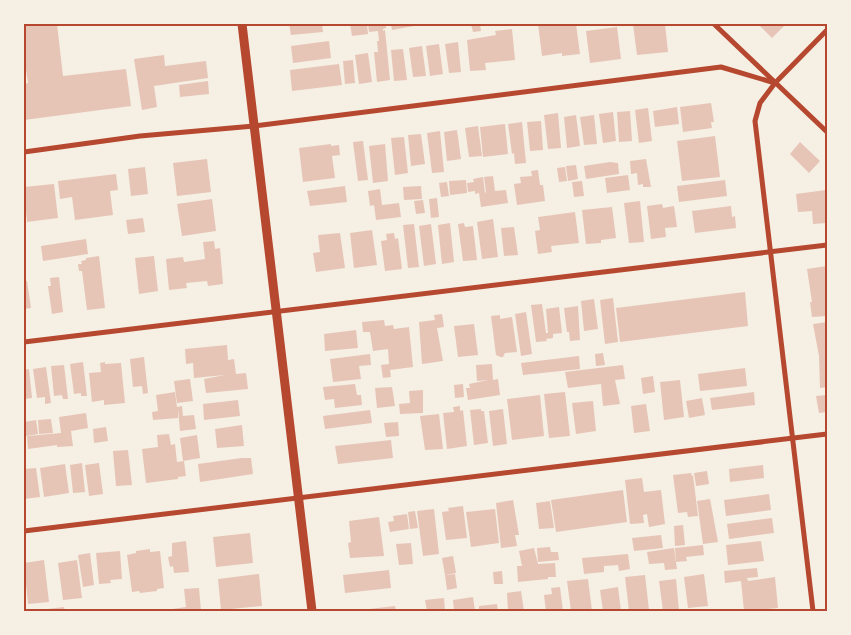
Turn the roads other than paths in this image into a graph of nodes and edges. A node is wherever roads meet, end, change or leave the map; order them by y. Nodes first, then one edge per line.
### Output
1 (242, 24) edge
2 (714, 24) edge
3 (827, 30) edge
4 (775, 83) junction
5 (254, 126) junction
6 (827, 132) edge
7 (24, 152) edge
8 (827, 245) edge
9 (772, 251) junction
10 (276, 311) junction
11 (24, 342) edge
12 (827, 434) edge
13 (792, 439) junction
14 (299, 498) junction
15 (24, 531) edge
16 (312, 611) edge
17 (813, 611) edge

1 - 5 street
2 - 4 street
3 - 4 street
4 - 5 street
4 - 6 street
4 - 9 street
5 - 7 street
5 - 10 street
8 - 9 street
9 - 10 street
9 - 13 street
10 - 11 street
10 - 14 street
12 - 13 street
13 - 14 street
13 - 17 street
14 - 15 street
14 - 16 street

